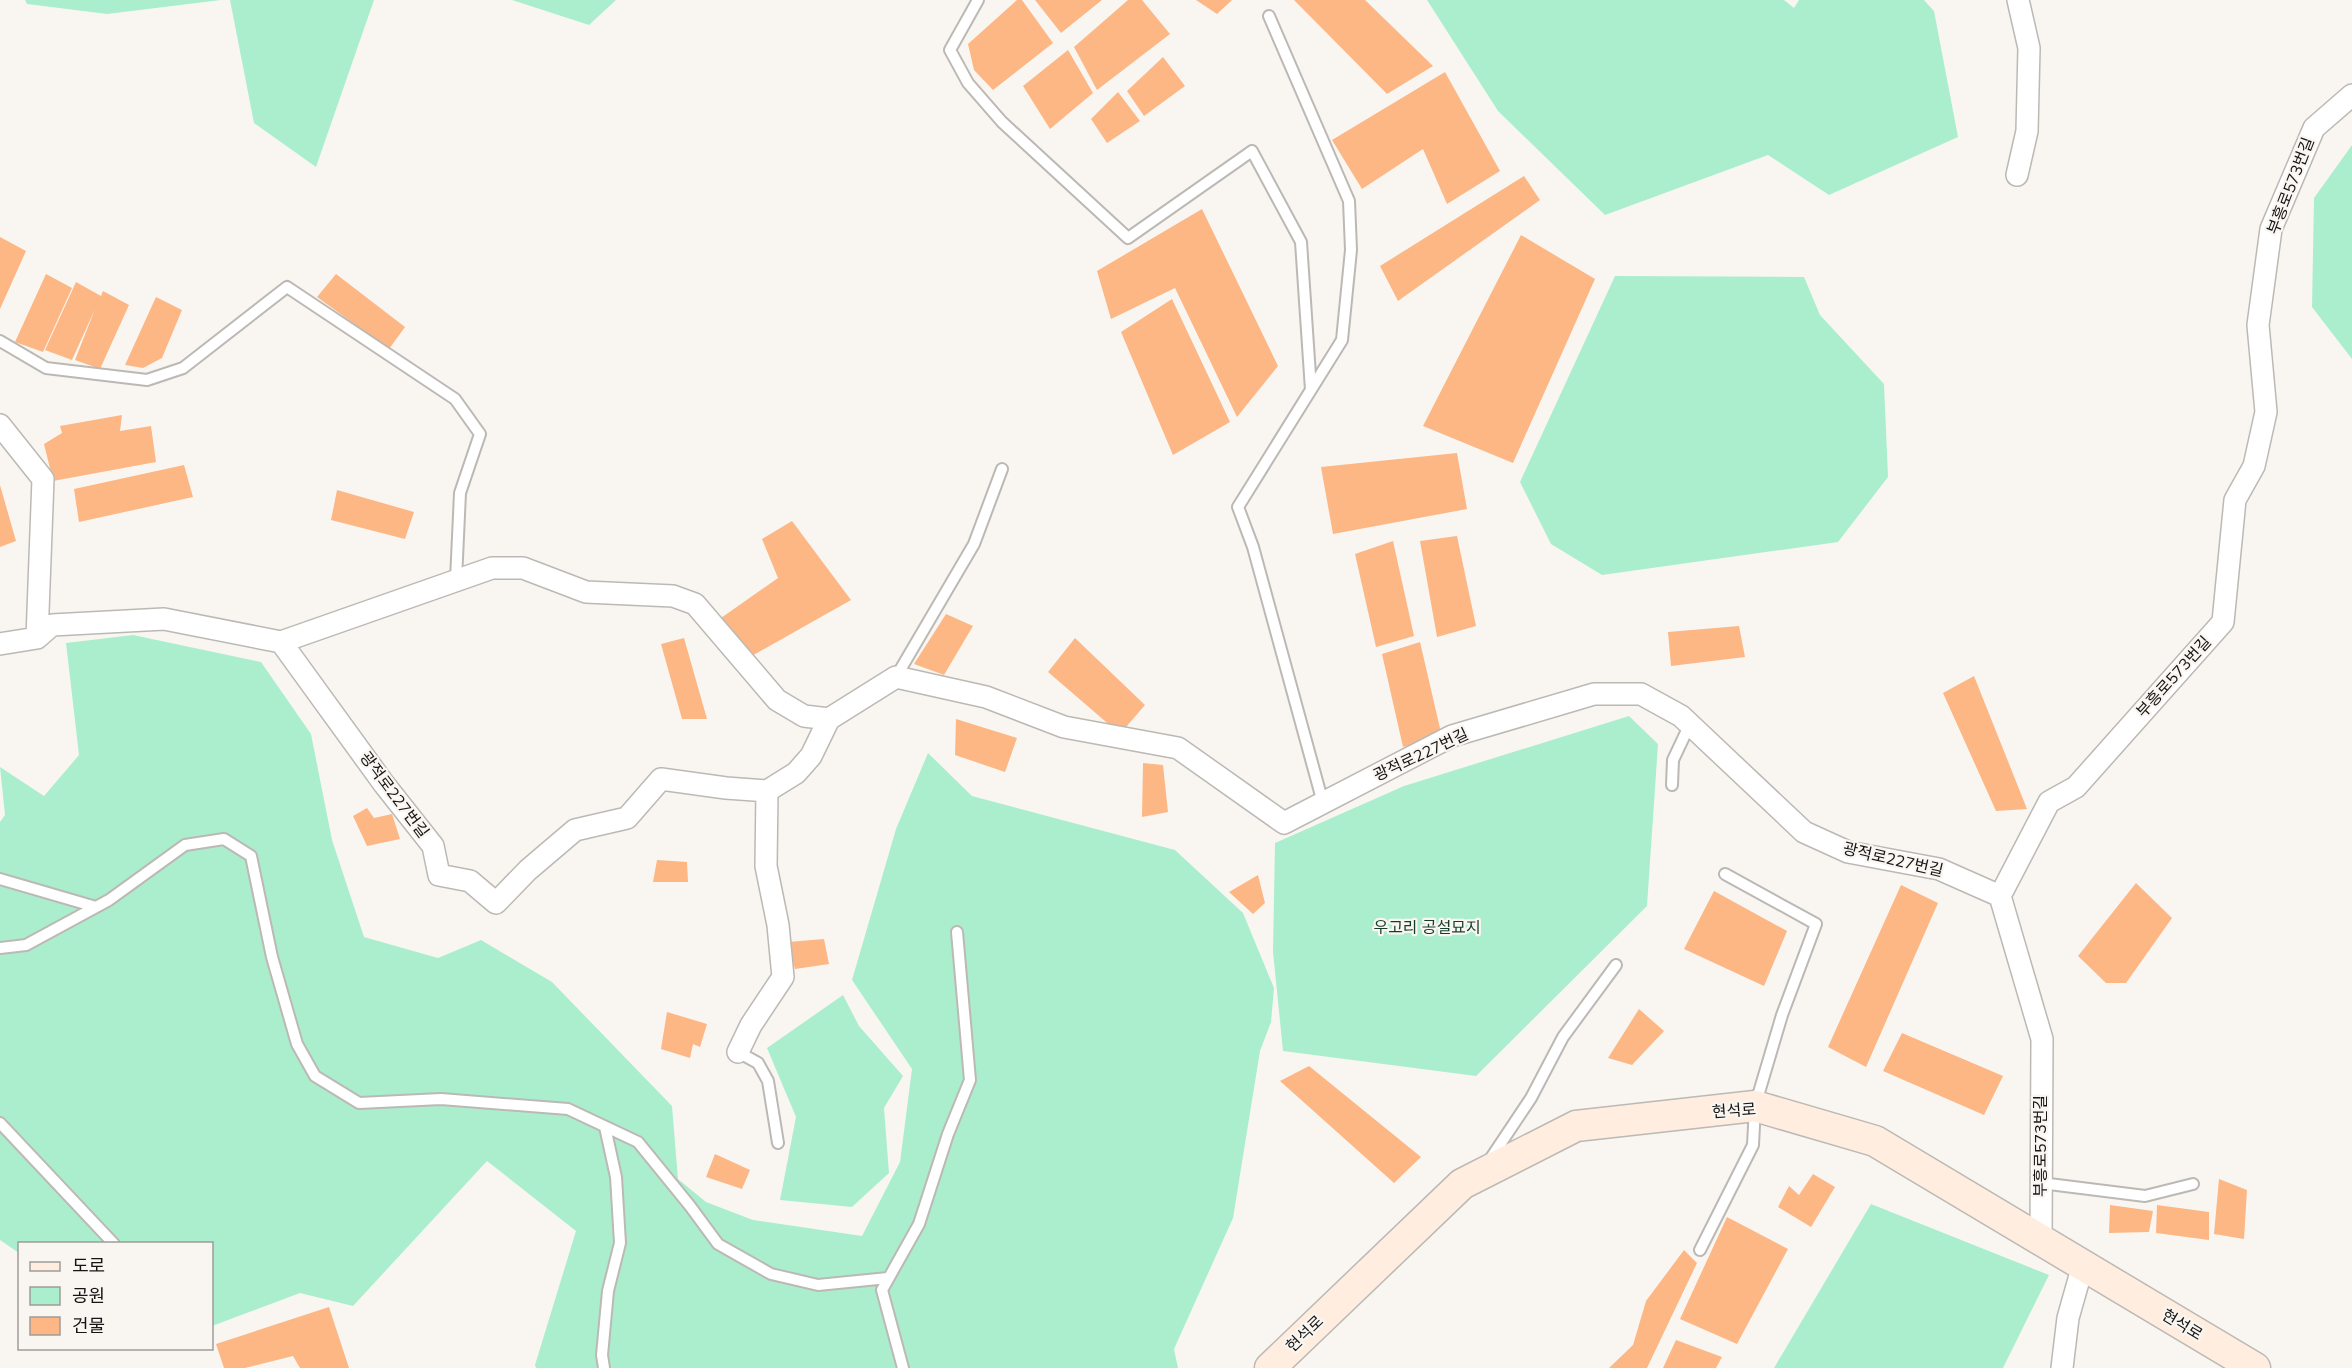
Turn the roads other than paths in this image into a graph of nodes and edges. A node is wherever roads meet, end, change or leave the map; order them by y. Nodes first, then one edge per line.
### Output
1 (978, 0) edge
2 (2018, 0) edge
3 (1269, 16) dead end
4 (2352, 95) edge
5 (2017, 175) dead end
6 (0, 341) edge
7 (1311, 390) junction
8 (0, 425) edge
9 (1002, 469) dead end
10 (456, 580) junction
11 (37, 638) junction
12 (281, 642) junction
13 (0, 644) edge
14 (896, 677) junction
15 (829, 719) junction
16 (1690, 724) junction
17 (1672, 785) dead end
18 (767, 791) junction
19 (1323, 803) junction
20 (1725, 874) dead end
21 (0, 879) edge
22 (2000, 896) junction
23 (96, 907) junction
24 (957, 932) dead end
25 (0, 948) edge
26 (1616, 965) dead end
27 (738, 1052) joint
28 (1755, 1106) junction
29 (0, 1123) edge
30 (606, 1127) junction
31 (778, 1143) dead end
32 (1481, 1174) junction
33 (2041, 1183) junction
34 (2193, 1184) dead end
35 (2041, 1240) junction
36 (112, 1242) edge
37 (1700, 1250) dead end
38 (2083, 1265) junction
39 (888, 1278) junction
40 (604, 1368) edge
41 (903, 1368) edge
42 (1270, 1368) edge
43 (2062, 1368) edge
44 (2255, 1368) edge

1 - 7 lane
2 - 5 street
3 - 7 lane
4 - 22 street, 부흥로573번길
6 - 10 lane
7 - 19 lane
8 - 11 street
9 - 14 lane
10 - 12 street
10 - 15 street
11 - 12 street
11 - 13 street
12 - 18 street, 광적로227번길
14 - 15 street
14 - 19 street, 광적로227번길
15 - 18 street
16 - 17 lane
16 - 19 street, 광적로227번길
16 - 22 street, 광적로227번길
18 - 27 street
20 - 28 lane
21 - 23 lane
22 - 33 street, 부흥로573번길
23 - 25 lane
23 - 30 lane
24 - 39 lane
26 - 32 lane
27 - 31 lane
28 - 32 street, 현석로
28 - 35 street, 현석로
28 - 37 lane
29 - 36 lane
30 - 39 lane
30 - 40 lane
32 - 42 street, 현석로
33 - 34 lane
33 - 35 street, 부흥로573번길
35 - 38 street, 현석로
38 - 43 street
38 - 44 street, 현석로
39 - 41 lane

